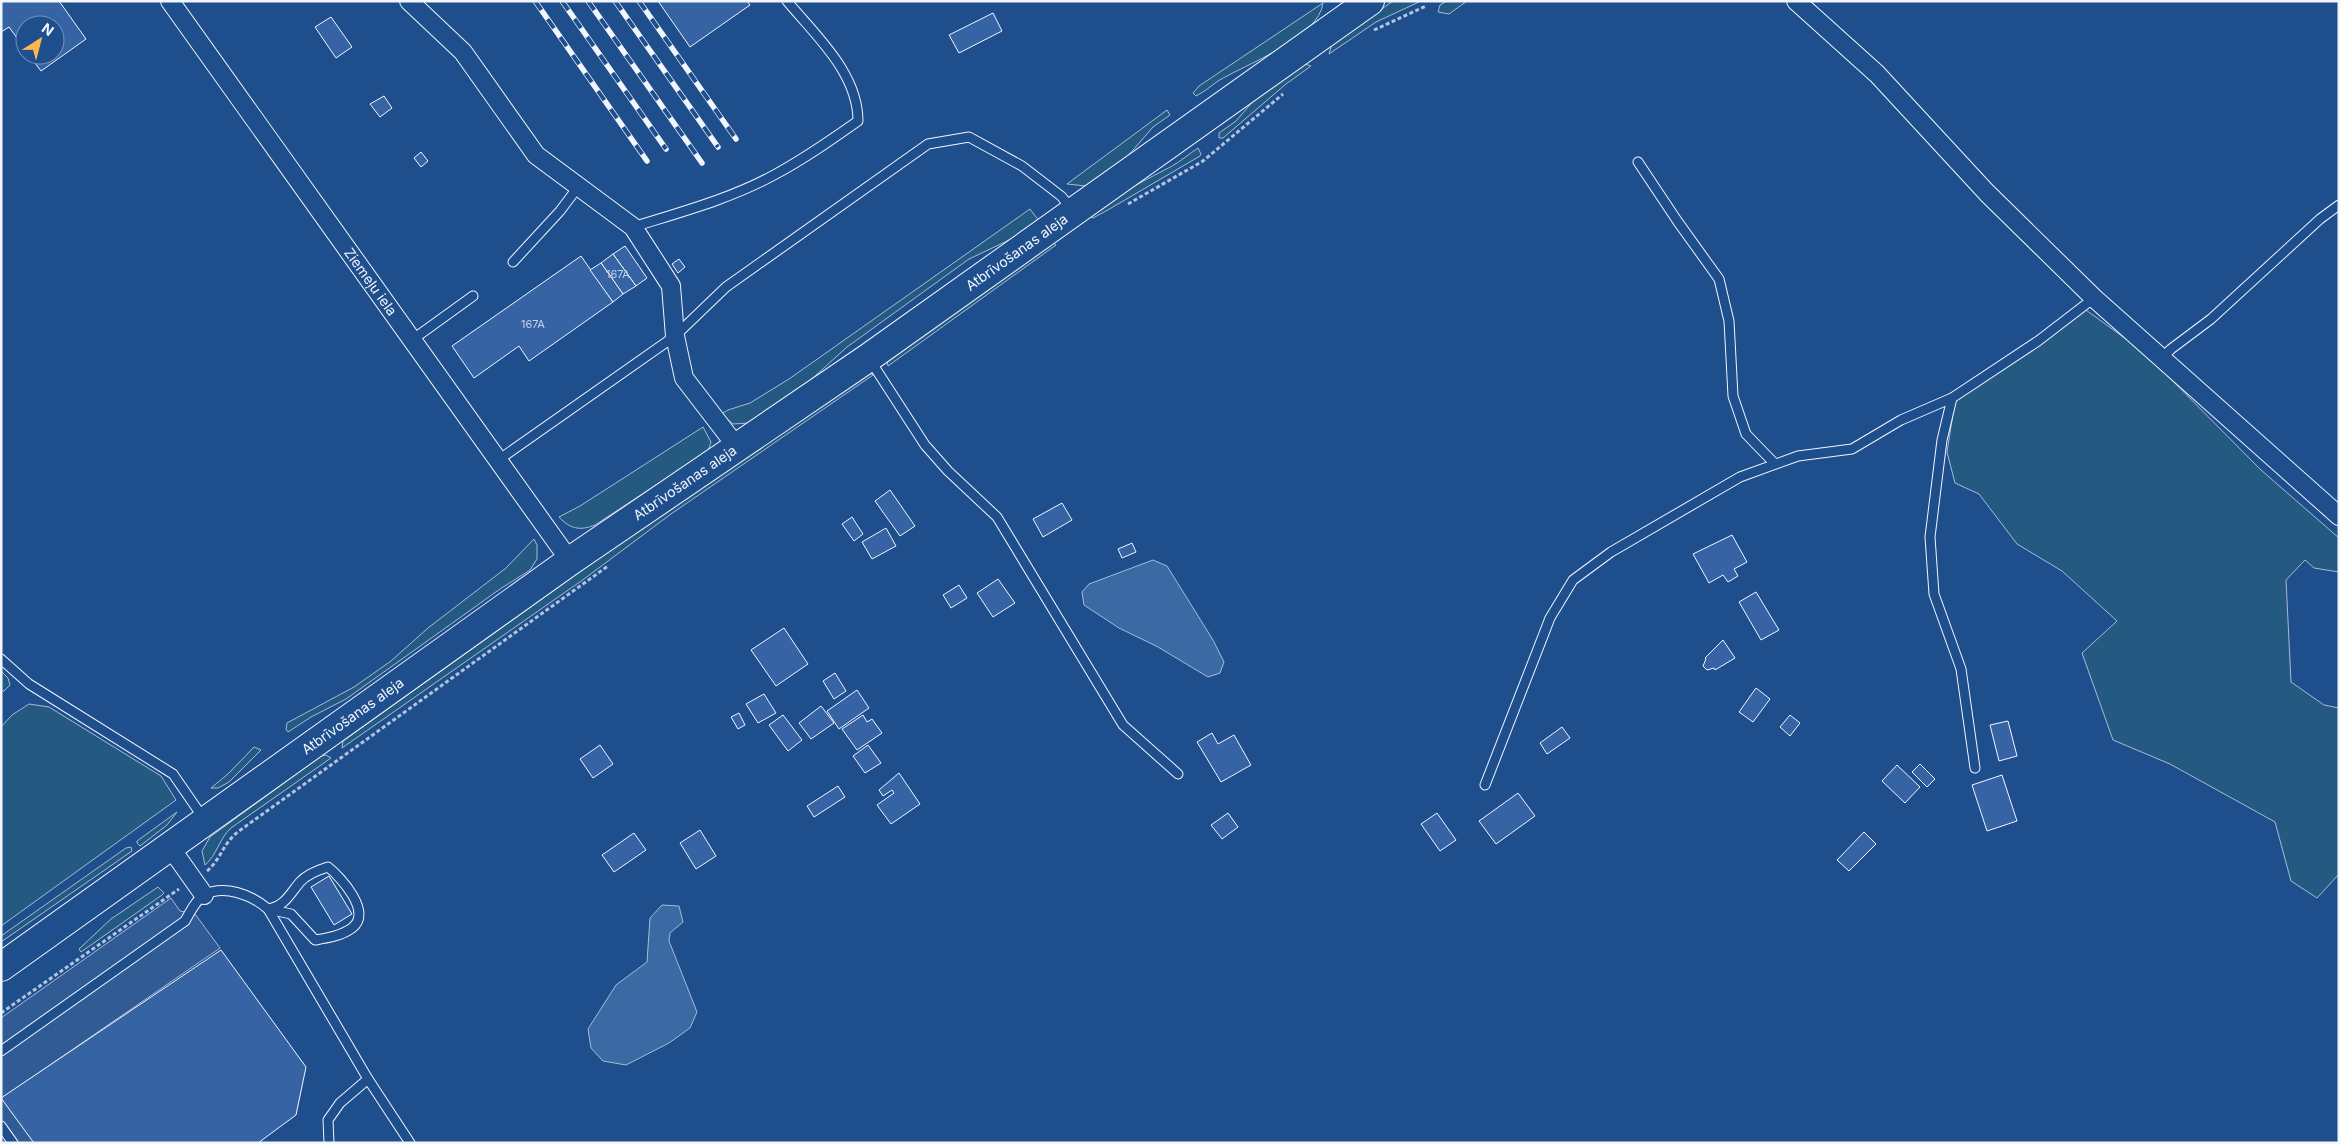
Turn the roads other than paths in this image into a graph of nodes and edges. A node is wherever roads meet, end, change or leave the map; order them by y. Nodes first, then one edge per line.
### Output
1 (170, 1) edge
2 (409, 1) edge
3 (787, 1) edge
4 (1796, 1) edge
5 (1357, 13) edge
6 (1638, 162) dead end
7 (578, 187) junction
8 (2339, 205) edge
9 (1074, 211) junction
10 (634, 227) junction
11 (513, 262) dead end
12 (473, 296) dead end
13 (2094, 298) junction
14 (676, 336) junction
15 (412, 340) junction
16 (868, 358) junction
17 (2161, 360) junction
18 (1952, 398) junction
19 (737, 447) junction
20 (498, 461) junction
21 (1775, 464) junction
22 (2339, 516) edge
23 (570, 562) junction
24 (1, 659) edge
25 (1975, 768) dead end
26 (1178, 774) dead end
27 (1486, 784) dead end
28 (206, 822) junction
29 (170, 847) junction
30 (204, 895) junction
31 (268, 908) junction
32 (1, 967) edge
33 (1, 1051) edge
34 (368, 1079) junction
35 (1, 1126) edge
36 (13, 1143) edge
37 (330, 1143) edge
38 (410, 1143) edge

1 - 15 street, Ziemeļu iela
2 - 7 street
3 - 10 lane
4 - 13 street
5 - 9 main road, Atbrīvošanas aleja
6 - 21 lane
7 - 10 street
7 - 11 lane
8 - 17 lane
9 - 14 lane
9 - 16 main road, Atbrīvošanas aleja
10 - 14 street
12 - 15 lane
13 - 17 street
13 - 18 lane
14 - 19 street
14 - 20 lane
15 - 20 street, Ziemeļu iela
16 - 19 main road, Atbrīvošanas aleja
16 - 26 lane
17 - 22 street
18 - 21 lane
18 - 25 lane
19 - 23 main road, Atbrīvošanas aleja
20 - 23 street, Ziemeļu iela
21 - 27 lane
23 - 28 main road, Atbrīvošanas aleja
24 - 28 lane
28 - 29 main road, Atbrīvošanas aleja
29 - 30 street
29 - 32 main road, Atbrīvošanas aleja
30 - 31 lane
30 - 33 lane
31 - 31 lane
31 - 34 lane
34 - 37 lane
34 - 38 lane
35 - 36 lane

